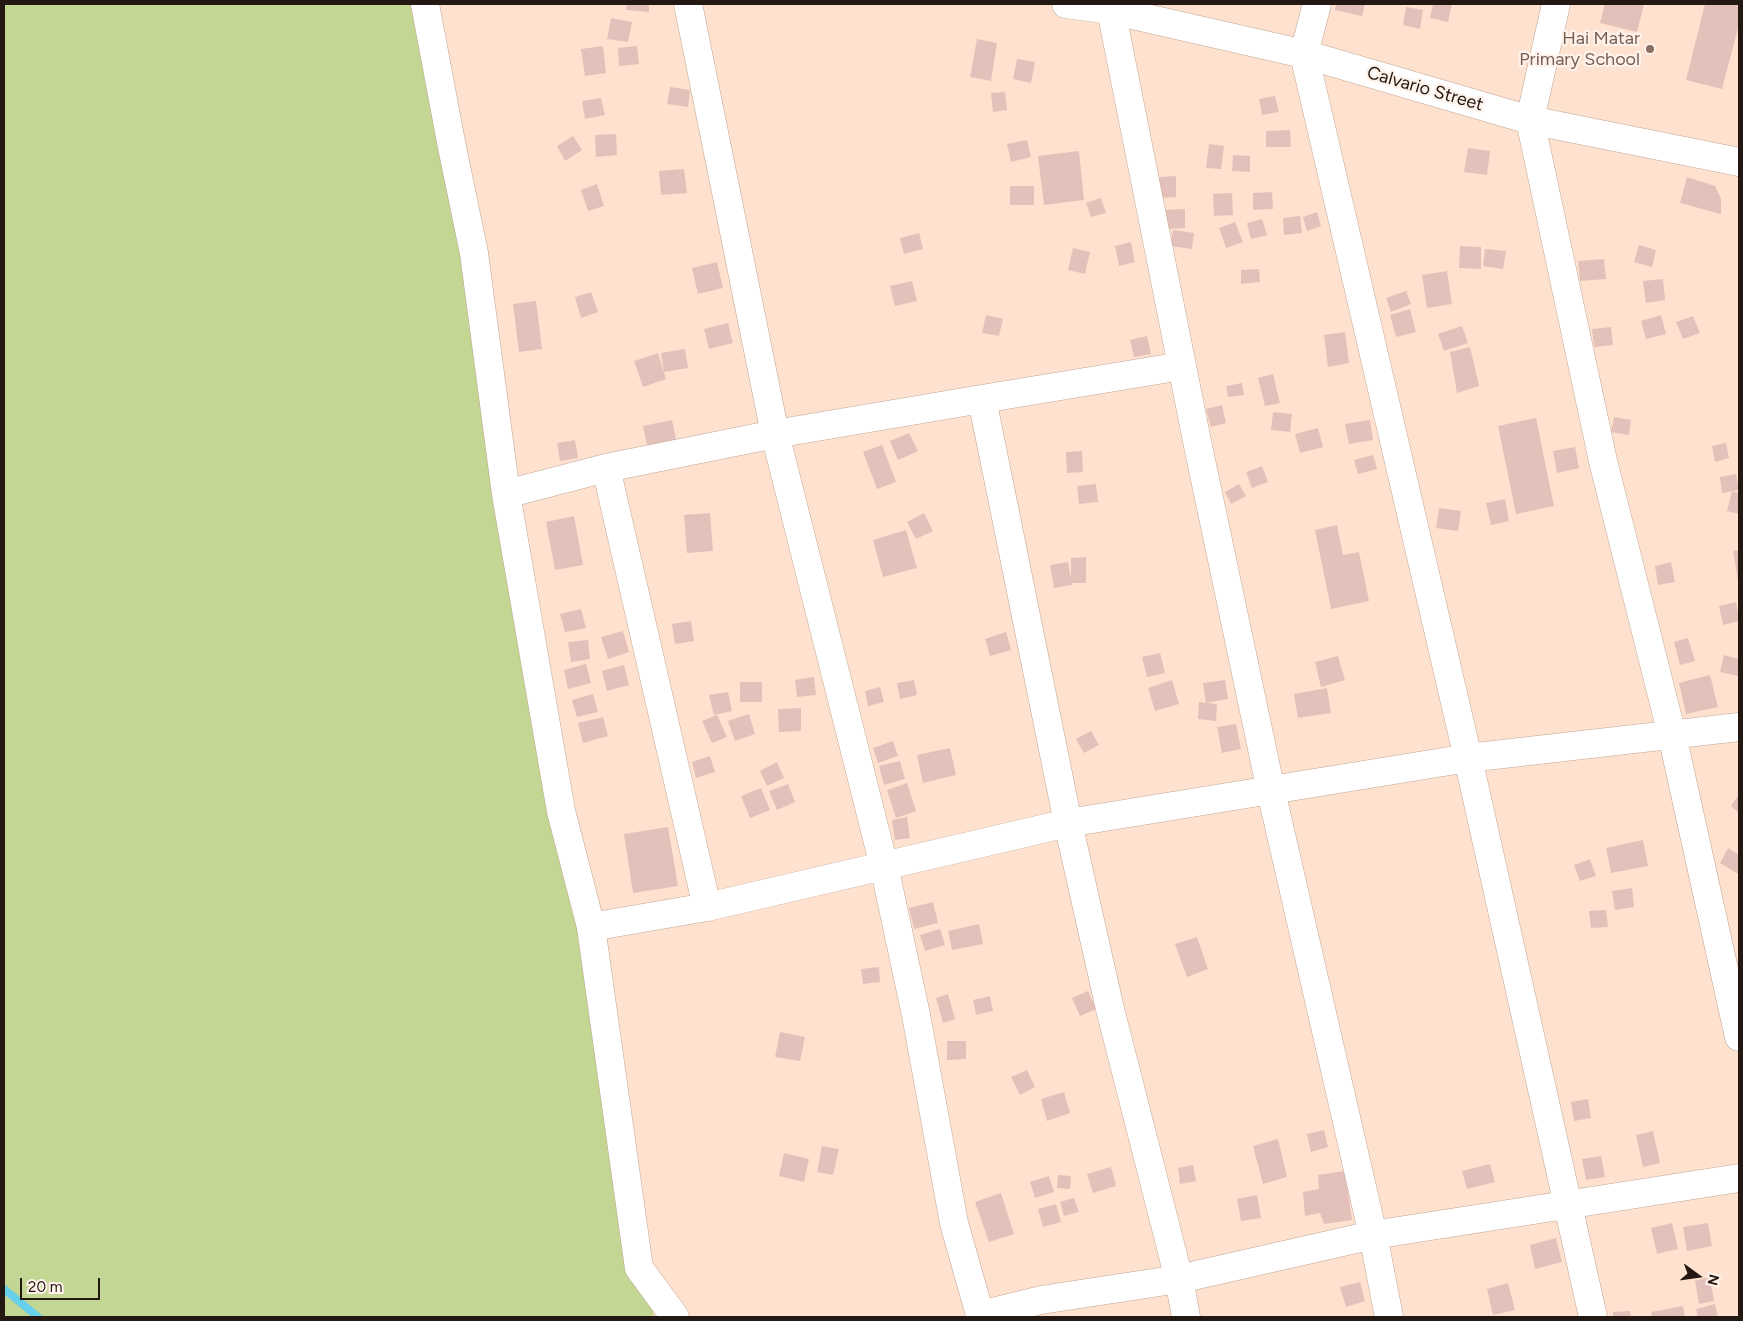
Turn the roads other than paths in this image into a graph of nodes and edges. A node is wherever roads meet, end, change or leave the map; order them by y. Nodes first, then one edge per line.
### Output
1 (425, 4) edge
2 (688, 4) edge
3 (1066, 4) edge
4 (1317, 4) edge
5 (1556, 4) edge
6 (1112, 7) edge
7 (1304, 54) junction
8 (1530, 120) junction
9 (1739, 162) edge
10 (1182, 366) junction
11 (982, 399) junction
12 (775, 434) junction
13 (606, 468) junction
14 (506, 494) junction
15 (1739, 727) edge
16 (1672, 735) junction
17 (1468, 758) junction
18 (1270, 791) junction
19 (1068, 823) junction
20 (884, 866) junction
21 (707, 908) junction
22 (591, 927) junction
23 (1739, 1037) edge
24 (1739, 1178) edge
25 (1569, 1206) junction
26 (1373, 1235) junction
27 (1179, 1279) junction
28 (980, 1316) edge
29 (675, 1317) edge
30 (1186, 1317) edge
31 (1389, 1317) edge
32 (1593, 1317) edge

1 - 14 street
2 - 12 street
3 - 6 street, Calvario Street
4 - 7 street
5 - 8 street
6 - 7 street, Calvario Street
6 - 10 street
7 - 8 street, Calvario Street
7 - 17 street
8 - 9 street, Calvario Street
8 - 16 street
10 - 11 street
10 - 18 street
11 - 12 street
11 - 19 street
12 - 13 street
12 - 20 street
13 - 14 street
13 - 21 street
14 - 22 street
15 - 16 street
16 - 17 street
16 - 23 street
17 - 18 street
17 - 25 street
18 - 19 street
18 - 26 street
19 - 20 street
19 - 27 street
20 - 21 street
20 - 28 street
21 - 22 street
22 - 29 street
24 - 25 street
25 - 26 street
25 - 32 street
26 - 27 street
26 - 31 street
27 - 28 street
27 - 30 street

